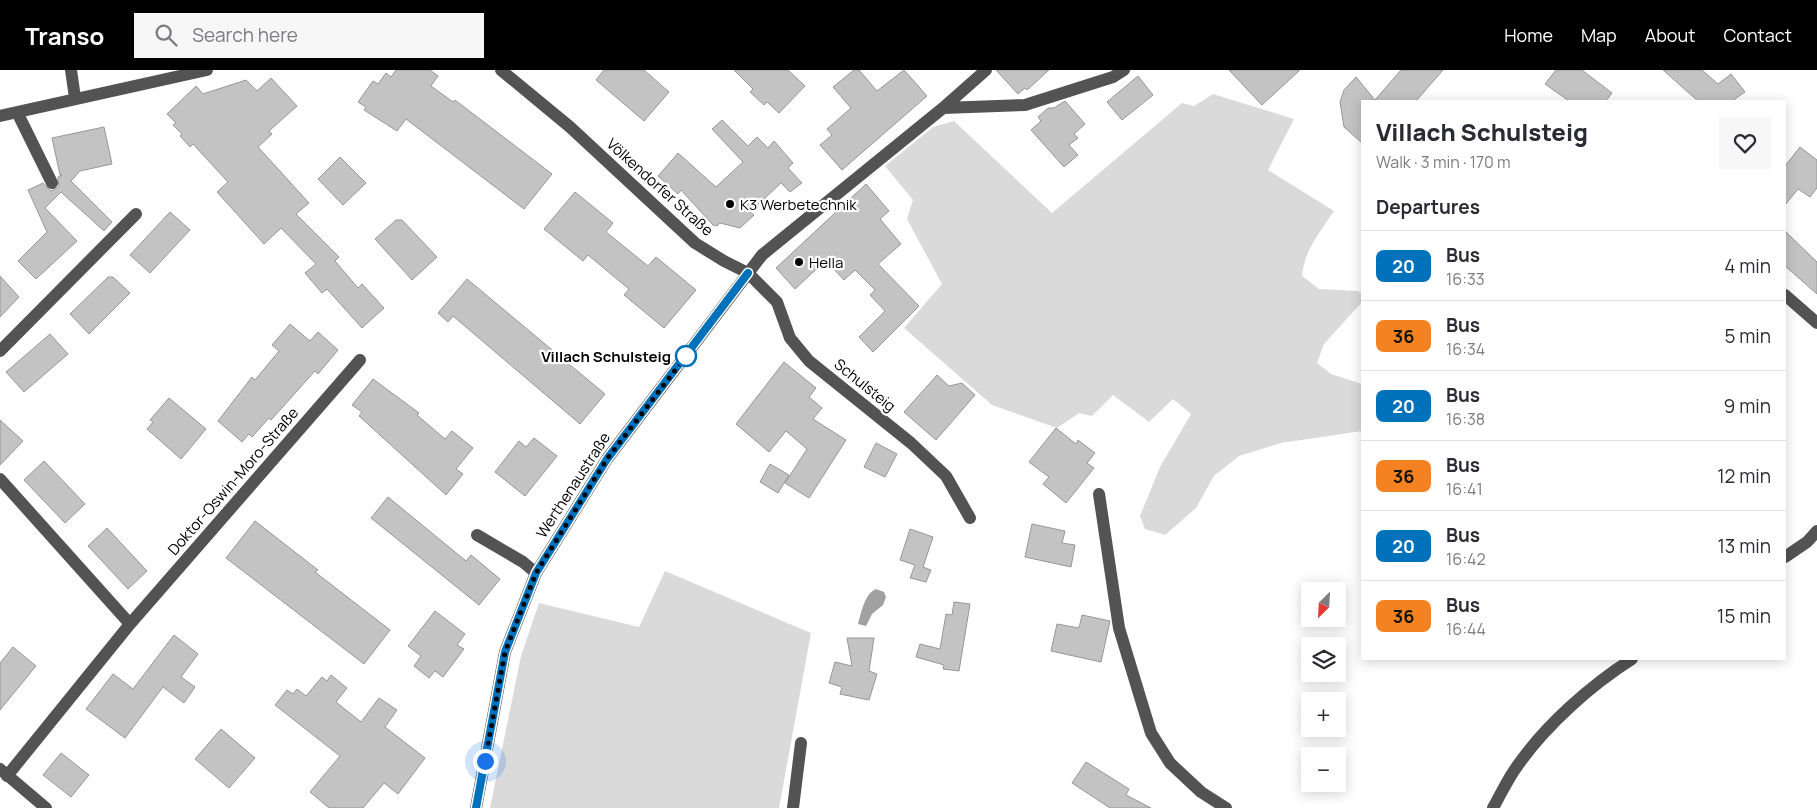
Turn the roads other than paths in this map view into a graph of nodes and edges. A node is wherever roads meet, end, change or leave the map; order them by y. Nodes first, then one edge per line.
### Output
1 (71, 70) edge
2 (207, 70) edge
3 (501, 70) edge
4 (986, 70) edge
5 (1124, 70) edge
6 (75, 98) junction
7 (943, 108) junction
8 (17, 112) junction
9 (0, 116) edge
10 (52, 183) dead end
11 (136, 214) dead end
12 (748, 273) junction
13 (1786, 296) edge
14 (1817, 323) edge
15 (0, 351) edge
16 (360, 360) dead end
17 (0, 479) edge
18 (1099, 494) dead end
19 (970, 518) dead end
20 (1817, 531) edge
21 (477, 534) dead end
22 (1786, 556) edge
23 (536, 573) junction
24 (130, 624) junction
25 (1630, 660) edge
26 (801, 743) dead end
27 (4, 773) edge
28 (46, 808) edge
29 (476, 808) edge
30 (793, 808) edge
31 (1226, 808) edge
32 (1493, 808) edge

1 - 6 street
2 - 6 street
3 - 12 street, Völkendorfer Straße
4 - 7 street
5 - 7 street
6 - 8 street
7 - 12 street
8 - 9 street
8 - 10 street
11 - 15 street
12 - 19 street, Schulsteig
12 - 23 street, Werthenaustraße
13 - 14 street
16 - 24 street, Doktor-Oswin-Moro-Straße
17 - 24 street
18 - 31 street
20 - 22 street
21 - 23 street
23 - 29 street, Werthenaustraße
24 - 27 street, Doktor-Oswin-Moro-Straße
25 - 32 street
26 - 30 street
27 - 28 street

